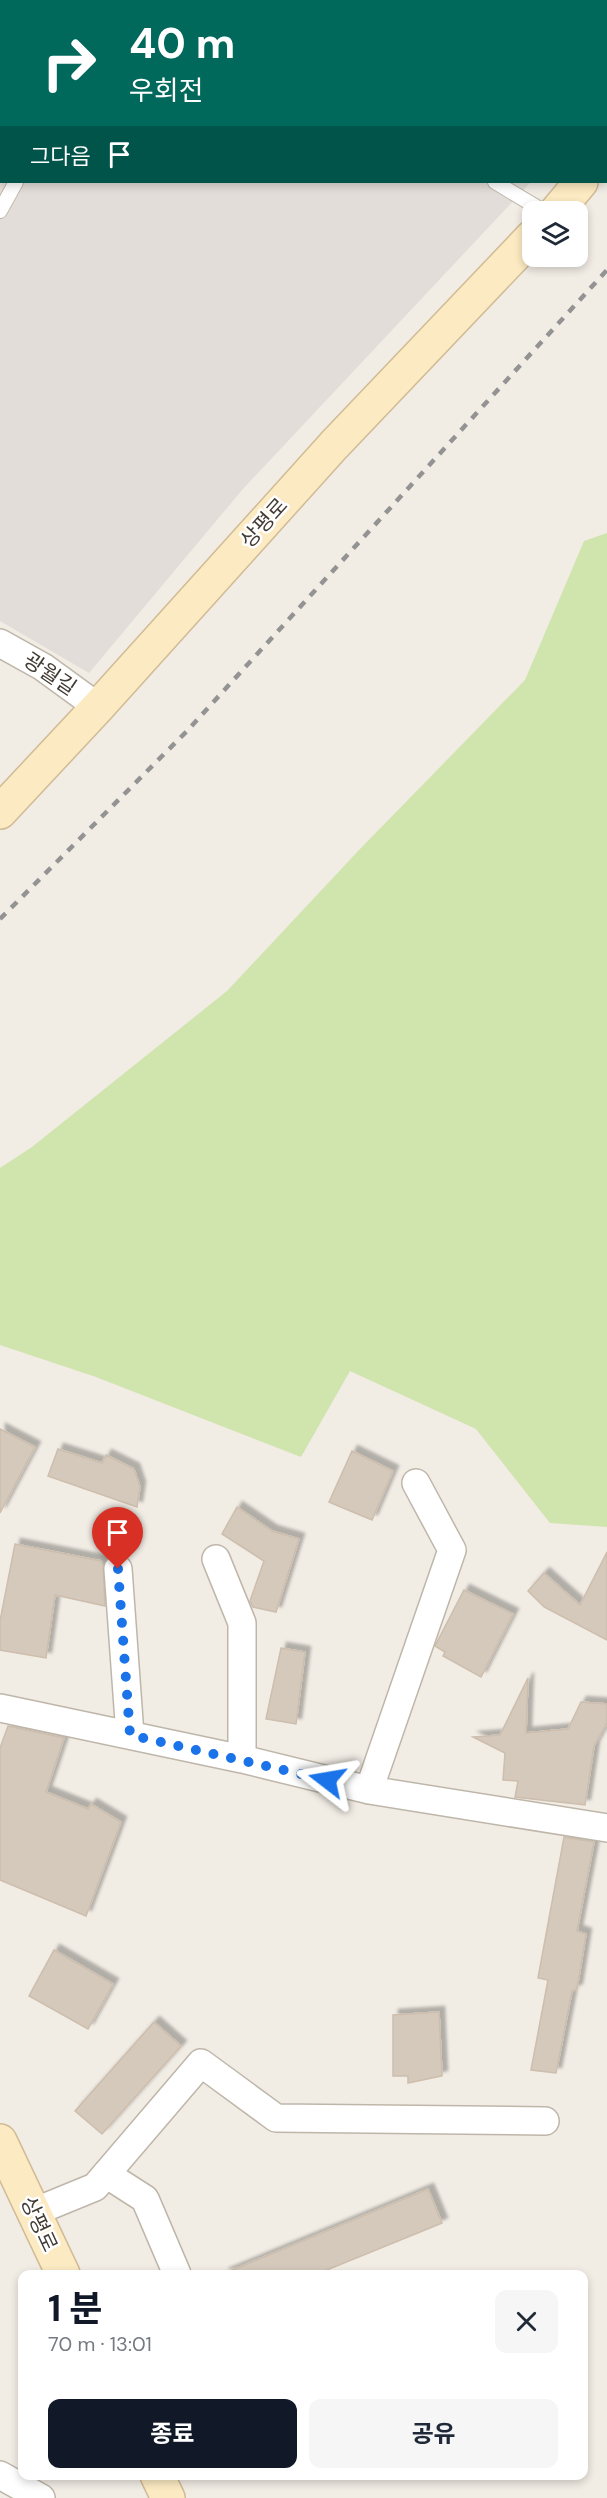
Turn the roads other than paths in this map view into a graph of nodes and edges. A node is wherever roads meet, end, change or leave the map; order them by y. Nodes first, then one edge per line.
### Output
1 (15, 183) edge
2 (497, 183) edge
3 (580, 183) edge
4 (527, 201) edge
5 (565, 201) edge
6 (0, 211) edge
7 (522, 248) edge
8 (0, 643) edge
9 (98, 707) junction
10 (0, 812) edge
11 (416, 1484) dead end
12 (216, 1559) dead end
13 (118, 1569) dead end
14 (0, 1708) edge
15 (130, 1735) junction
16 (242, 1759) junction
17 (369, 1790) junction
18 (607, 1828) edge
19 (545, 2121) dead end
20 (0, 2141) edge
21 (106, 2174) junction
22 (34, 2212) junction
23 (61, 2270) edge
24 (175, 2270) edge
25 (0, 2475) edge
26 (159, 2480) edge
27 (41, 2498) edge
28 (168, 2498) edge

1 - 6 lane
2 - 4 lane
3 - 5 main road
7 - 9 main road, 상평로
8 - 9 street, 광월길
9 - 10 main road, 상평로
11 - 17 street
12 - 16 street
13 - 15 street
14 - 15 street
15 - 16 street
16 - 17 street
17 - 18 street
19 - 21 street
20 - 22 main road, 상평로
21 - 22 street
21 - 24 street
22 - 23 main road, 상평로
25 - 27 street
26 - 28 main road

